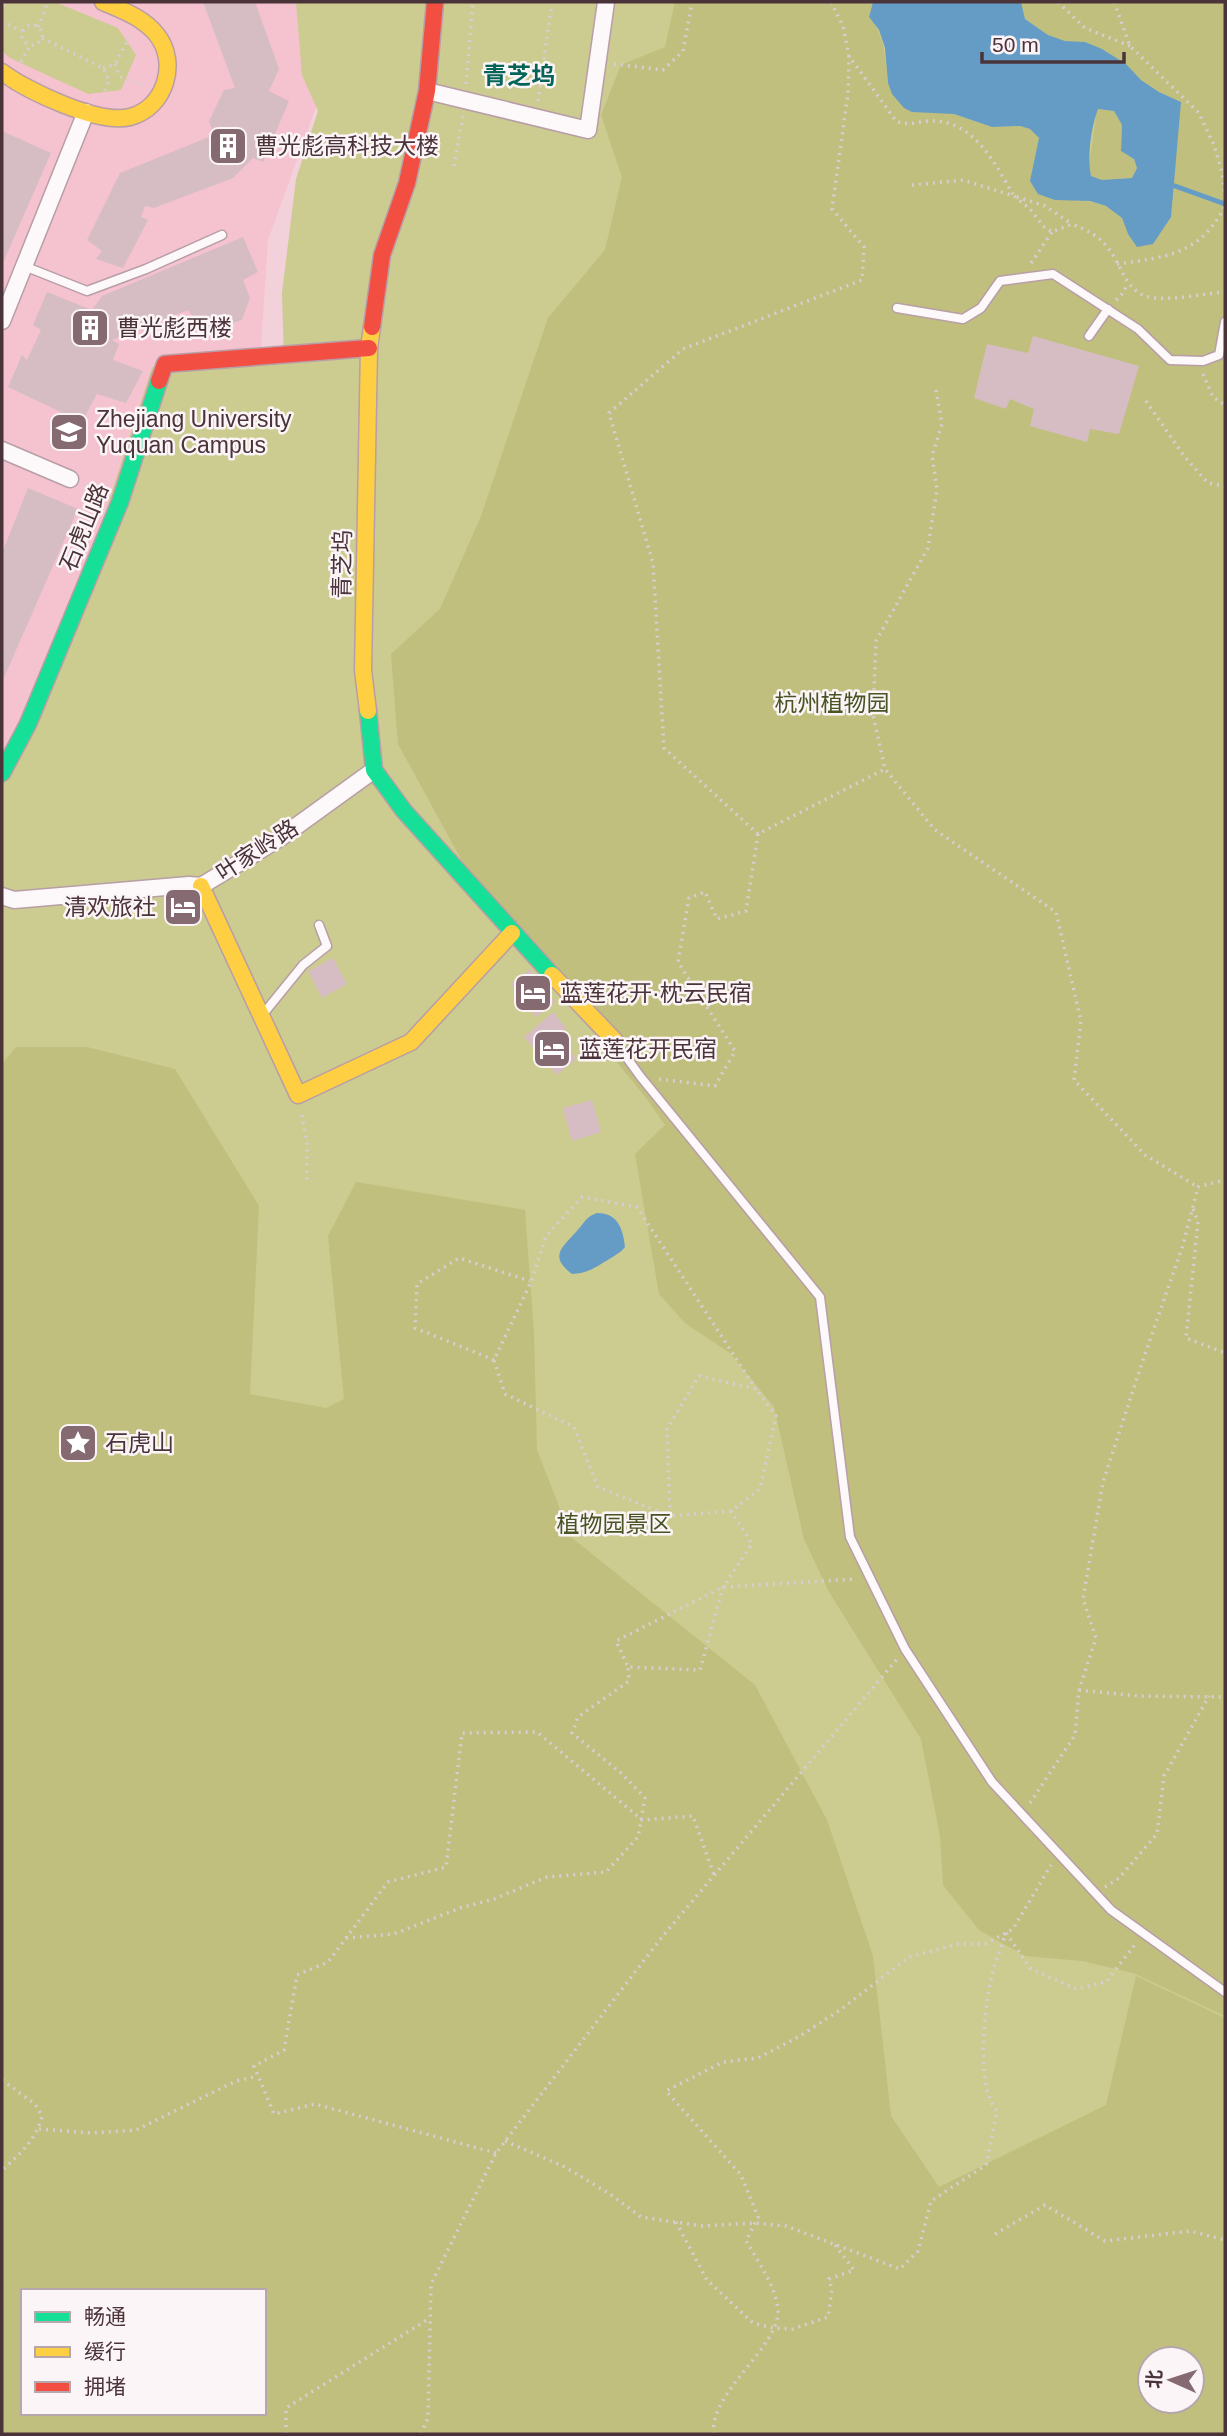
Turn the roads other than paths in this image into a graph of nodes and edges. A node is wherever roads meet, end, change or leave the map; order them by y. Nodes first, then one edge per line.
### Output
1 (103, 2) edge
2 (435, 2) edge
3 (606, 2) edge
4 (132, 11) edge
5 (2, 72) edge
6 (426, 91) junction
7 (90, 114) junction
8 (222, 235) dead end
9 (24, 265) junction
10 (897, 308) dead end
11 (1108, 309) junction
12 (2, 321) edge
13 (1225, 323) edge
14 (1089, 336) dead end
15 (369, 348) junction
16 (2, 450) edge
17 (70, 479) road end
18 (374, 770) junction
19 (2, 773) edge
20 (201, 886) junction
21 (2, 896) edge
22 (319, 925) dead end
23 (512, 933) junction
24 (262, 1015) junction
25 (616, 1042) joint
26 (1225, 1992) edge

1 - 4 street
2 - 6 street, 青芝坞
3 - 6 street
4 - 7 street
5 - 7 street
6 - 15 street, 青芝坞
7 - 9 street
8 - 9 lane
9 - 12 street
10 - 11 lane
11 - 13 lane
11 - 14 lane
15 - 18 street, 青芝坞
15 - 19 street, 石虎山路
16 - 17 street
18 - 20 street, 叶家岭路
18 - 23 street, 青芝坞
20 - 21 street, 叶家岭路
20 - 24 street
22 - 24 lane
23 - 24 street
23 - 25 street, 青芝坞
25 - 26 lane

